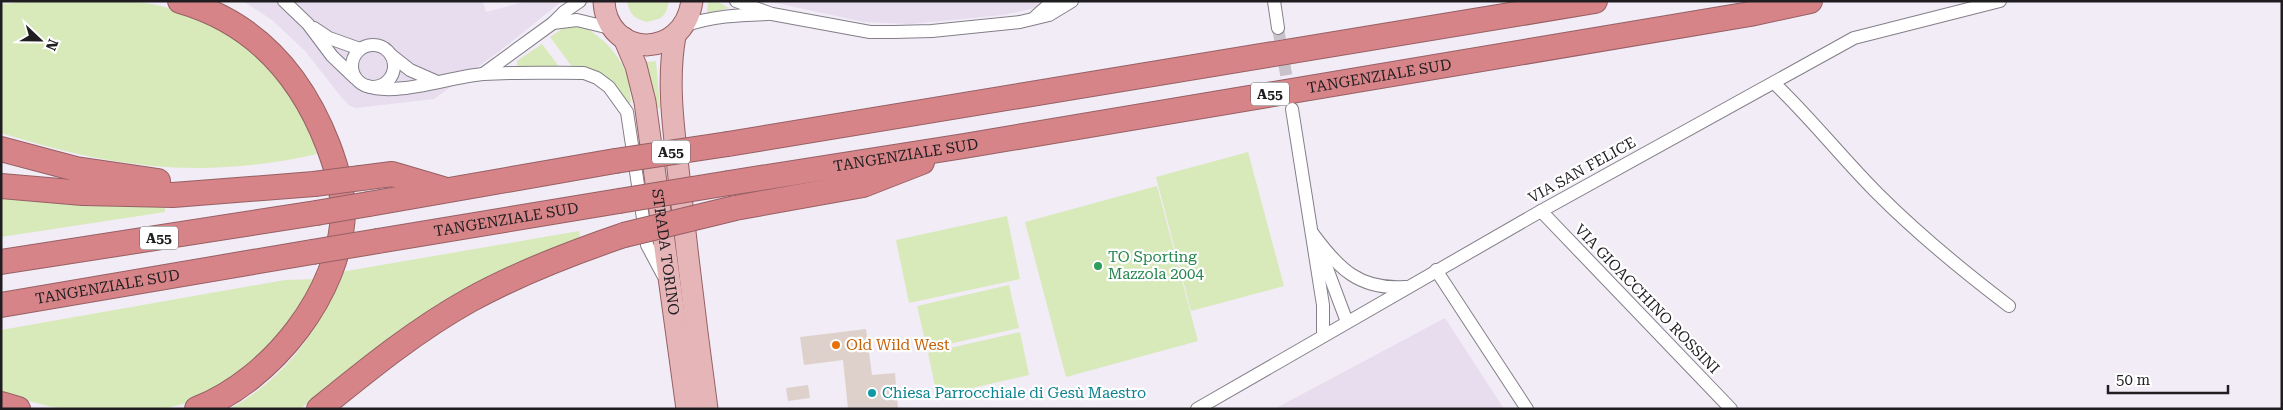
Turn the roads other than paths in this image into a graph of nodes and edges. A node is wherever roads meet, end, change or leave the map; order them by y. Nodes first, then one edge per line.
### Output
1 (180, 1) edge
2 (284, 1) edge
3 (580, 1) edge
4 (604, 1) edge
5 (692, 1) edge
6 (736, 1) edge
7 (1052, 1) edge
8 (1072, 1) edge
9 (1274, 1) edge
10 (1594, 1) edge
11 (1810, 1) edge
12 (2000, 1) edge
13 (772, 14) junction
14 (1034, 18) junction
15 (553, 23) junction
16 (308, 24) junction
17 (1278, 28) tunnel mouth
18 (679, 31) junction
19 (619, 33) junction
20 (360, 49) junction
21 (391, 55) junction
22 (483, 74) junction
23 (362, 82) junction
24 (435, 82) junction
25 (1774, 83) junction
26 (1292, 109) tunnel mouth
27 (964, 146) junction
28 (1, 149) edge
29 (1, 186) edge
30 (277, 188) junction
31 (450, 190) junction
32 (1541, 211) junction
33 (1312, 232) junction
34 (1, 262) edge
35 (1436, 270) junction
36 (669, 286) junction
37 (1407, 287) junction
38 (1, 305) edge
39 (2009, 306) dead end
40 (1347, 322) junction
41 (1323, 336) junction
42 (1, 404) edge
43 (18, 409) edge
44 (197, 409) edge
45 (319, 409) edge
46 (687, 409) edge
47 (707, 409) edge
48 (1197, 409) edge
49 (1527, 409) edge
50 (1731, 409) edge

1 - 44 highway
2 - 16 street
3 - 15 street
4 - 19 main road, STRADA TORINO
5 - 18 main road, STRADA TORINO
6 - 13 street
7 - 14 street
8 - 14 street
9 - 17 street
10 - 31 highway, A55, bridge
11 - 27 highway, TANGENZIALE SUD / A55
12 - 25 street, VIA SAN FELICE
13 - 14 street
13 - 18 street
15 - 19 street
15 - 22 street
16 - 20 street
16 - 23 street
18 - 19 main road
18 - 47 main road, STRADA TORINO
19 - 36 main road, STRADA TORINO
20 - 21 street
20 - 23 street
21 - 23 street
21 - 24 street
22 - 24 street
22 - 36 street
23 - 24 street
25 - 32 street, VIA SAN FELICE
25 - 39 street
26 - 33 street
27 - 38 highway, TANGENZIALE SUD / A55, bridge
27 - 45 highway, bridge
28 - 30 highway
29 - 30 highway
30 - 31 highway, bridge
31 - 34 highway, A55, bridge
32 - 35 street, VIA SAN FELICE
32 - 50 street, VIA GIOACCHINO ROSSINI
33 - 37 street
33 - 40 street
33 - 41 street
35 - 37 street, VIA SAN FELICE
35 - 49 street
36 - 46 main road, STRADA TORINO
37 - 40 street, VIA SAN FELICE
40 - 41 street, VIA SAN FELICE
41 - 48 street, VIA SAN FELICE
42 - 43 highway

